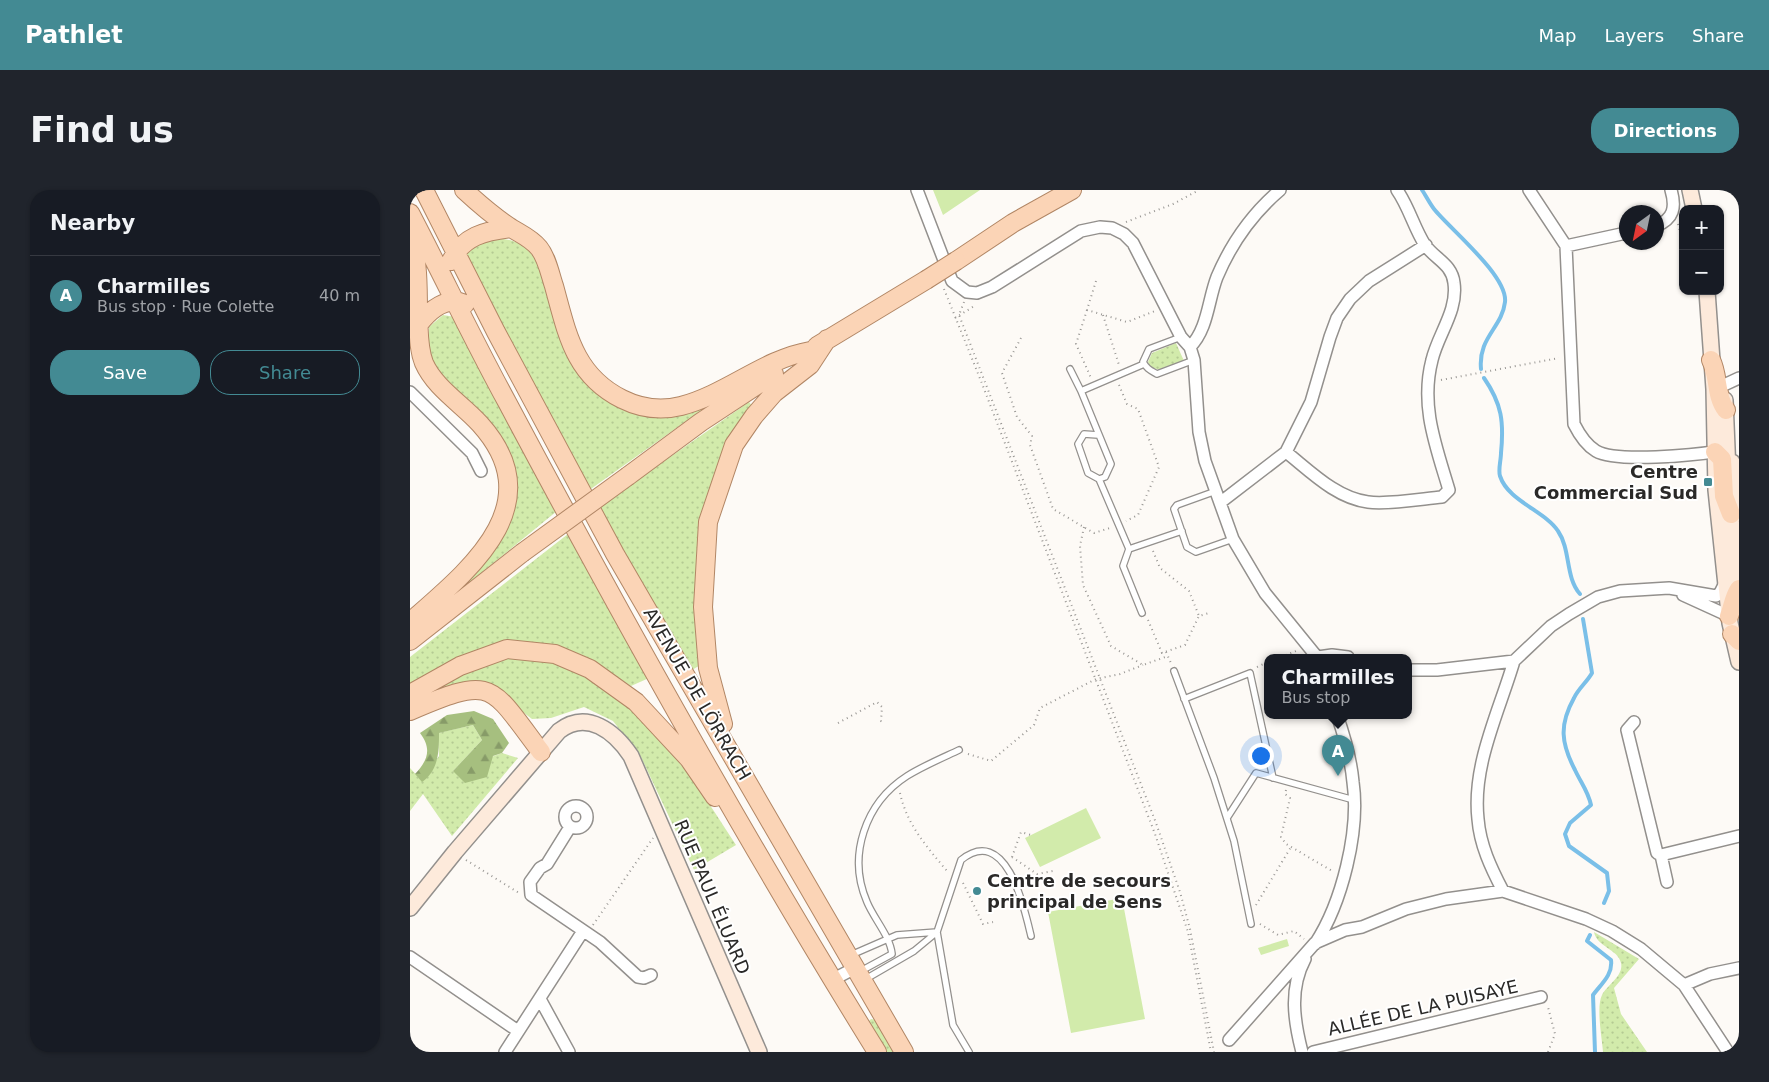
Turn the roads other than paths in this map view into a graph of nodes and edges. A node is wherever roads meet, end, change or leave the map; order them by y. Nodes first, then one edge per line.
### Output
1 (424, 190) edge
2 (464, 190) edge
3 (917, 190) edge
4 (1072, 190) edge
5 (1280, 190) edge
6 (1397, 190) edge
7 (1529, 190) edge
8 (1671, 190) edge
9 (1690, 190) edge
10 (1693, 205) edge
11 (410, 213) edge
12 (1664, 222) edge
13 (511, 228) junction
14 (410, 232) edge
15 (1619, 235) edge
16 (1426, 245) junction
17 (1566, 246) junction
18 (456, 251) junction
19 (446, 282) junction
20 (1709, 295) edge
21 (1711, 295) edge
22 (455, 301) junction
23 (419, 324) junction
24 (496, 332) junction
25 (1181, 337) junction
26 (827, 339) junction
27 (1190, 347) junction
28 (810, 350) junction
29 (1194, 360) junction
30 (1711, 360) junction
31 (1144, 364) junction
32 (1070, 369) dead end
33 (1727, 382) edge
34 (1080, 391) junction
35 (410, 392) edge
36 (1726, 410) junction
37 (1098, 435) junction
38 (1721, 451) junction
39 (1286, 452) junction
40 (481, 471) dead end
41 (1099, 479) junction
42 (1218, 497) junction
43 (1735, 521) edge
44 (1182, 531) junction
45 (1233, 539) junction
46 (1129, 549) junction
47 (1734, 587) edge
48 (1642, 588) junction
49 (1142, 613) road end
50 (1730, 616) junction
51 (410, 622) edge
52 (1736, 638) edge
53 (410, 641) edge
54 (1316, 654) edge
55 (1514, 661) junction
56 (1739, 662) edge
57 (708, 668) junction
58 (1412, 670) edge
59 (1174, 671) road end
60 (688, 679) junction
61 (663, 686) junction
62 (410, 694) edge
63 (1184, 699) junction
64 (636, 702) junction
65 (410, 711) edge
66 (1338, 719) edge
67 (1634, 722) dead end
68 (959, 750) road end
69 (541, 752) junction
70 (1273, 778) junction
71 (1354, 800) junction
72 (760, 801) junction
73 (1227, 818) junction
74 (570, 827) dead end
75 (1739, 836) edge
76 (1661, 855) junction
77 (775, 882) junction
78 (1667, 882) dead end
79 (1503, 891) junction
80 (410, 908) edge
81 (1251, 924) road end
82 (583, 931) junction
83 (936, 932) junction
84 (1031, 936) dead end
85 (887, 940) junction
86 (1315, 944) junction
87 (410, 957) edge
88 (1739, 968) edge
89 (856, 970) junction
90 (651, 975) dead end
91 (832, 980) junction
92 (1684, 984) junction
93 (1541, 997) road end
94 (540, 999) junction
95 (518, 1031) junction
96 (1229, 1040) dead end
97 (505, 1052) edge
98 (569, 1052) edge
99 (759, 1052) edge
100 (877, 1052) edge
101 (904, 1052) edge
102 (969, 1052) edge
103 (1302, 1052) edge
104 (1313, 1052) edge
105 (1728, 1052) edge

1 - 18 main road
2 - 13 main road
3 - 25 street
4 - 26 main road, bridge
5 - 27 street
6 - 16 street
7 - 17 street
8 - 12 street
9 - 10 street
11 - 19 main road, AVENUE DE LÖRRACH
13 - 18 main road
13 - 28 main road
14 - 23 main road
15 - 17 street
16 - 39 street
16 - 39 street
17 - 38 street
18 - 19 main road
18 - 24 main road
19 - 22 main road, AVENUE DE LÖRRACH
20 - 30 street
21 - 33 street
22 - 23 main road
22 - 24 main road
22 - 61 main road, AVENUE DE LÖRRACH
23 - 51 main road
24 - 60 main road, AVENUE DE LÖRRACH
25 - 27 street
25 - 31 lane
26 - 28 main road
26 - 57 main road
27 - 29 street
28 - 53 main road, bridge
29 - 31 lane
29 - 42 street
30 - 33 main road
30 - 38 street
31 - 34 lane
32 - 34 lane
33 - 36 main road
34 - 37 lane
35 - 40 street
36 - 38 street
36 - 43 street
37 - 41 lane
37 - 41 lane
38 - 43 main road
38 - 47 street
39 - 42 street
41 - 46 lane
42 - 44 lane
42 - 45 street
43 - 47 street
44 - 45 lane
44 - 46 lane
45 - 54 street
46 - 49 lane
47 - 48 street
47 - 50 main road
48 - 50 street
48 - 55 street
50 - 52 street
52 - 56 street
55 - 58 street
55 - 79 street
57 - 60 main road
57 - 72 main road
59 - 63 lane
60 - 61 main road
60 - 72 main road, AVENUE DE LÖRRACH
61 - 64 main road
61 - 77 main road, AVENUE DE LÖRRACH
62 - 64 main road
63 - 70 lane
63 - 73 lane
64 - 77 main road
65 - 69 main road
66 - 71 street
67 - 76 street
68 - 85 lane
69 - 80 street, RUE PAUL ÉLUARD
69 - 99 street, RUE PAUL ÉLUARD
70 - 71 lane
70 - 73 lane
71 - 86 street
72 - 89 main road, AVENUE DE LÖRRACH
73 - 81 lane
74 - 82 street
75 - 76 street
76 - 78 street
77 - 91 main road, AVENUE DE LÖRRACH
79 - 86 street
79 - 92 street
82 - 90 street
82 - 94 street
83 - 84 lane
83 - 85 lane
83 - 89 lane
83 - 102 lane
85 - 89 lane
85 - 89 lane
86 - 96 street
86 - 103 street
87 - 95 street
88 - 92 street
89 - 91 street
89 - 101 main road, AVENUE DE LÖRRACH
91 - 100 main road, AVENUE DE LÖRRACH
92 - 105 street
93 - 104 street, ALLÉE DE LA PUISAYE
94 - 95 street
94 - 98 street
95 - 97 street

